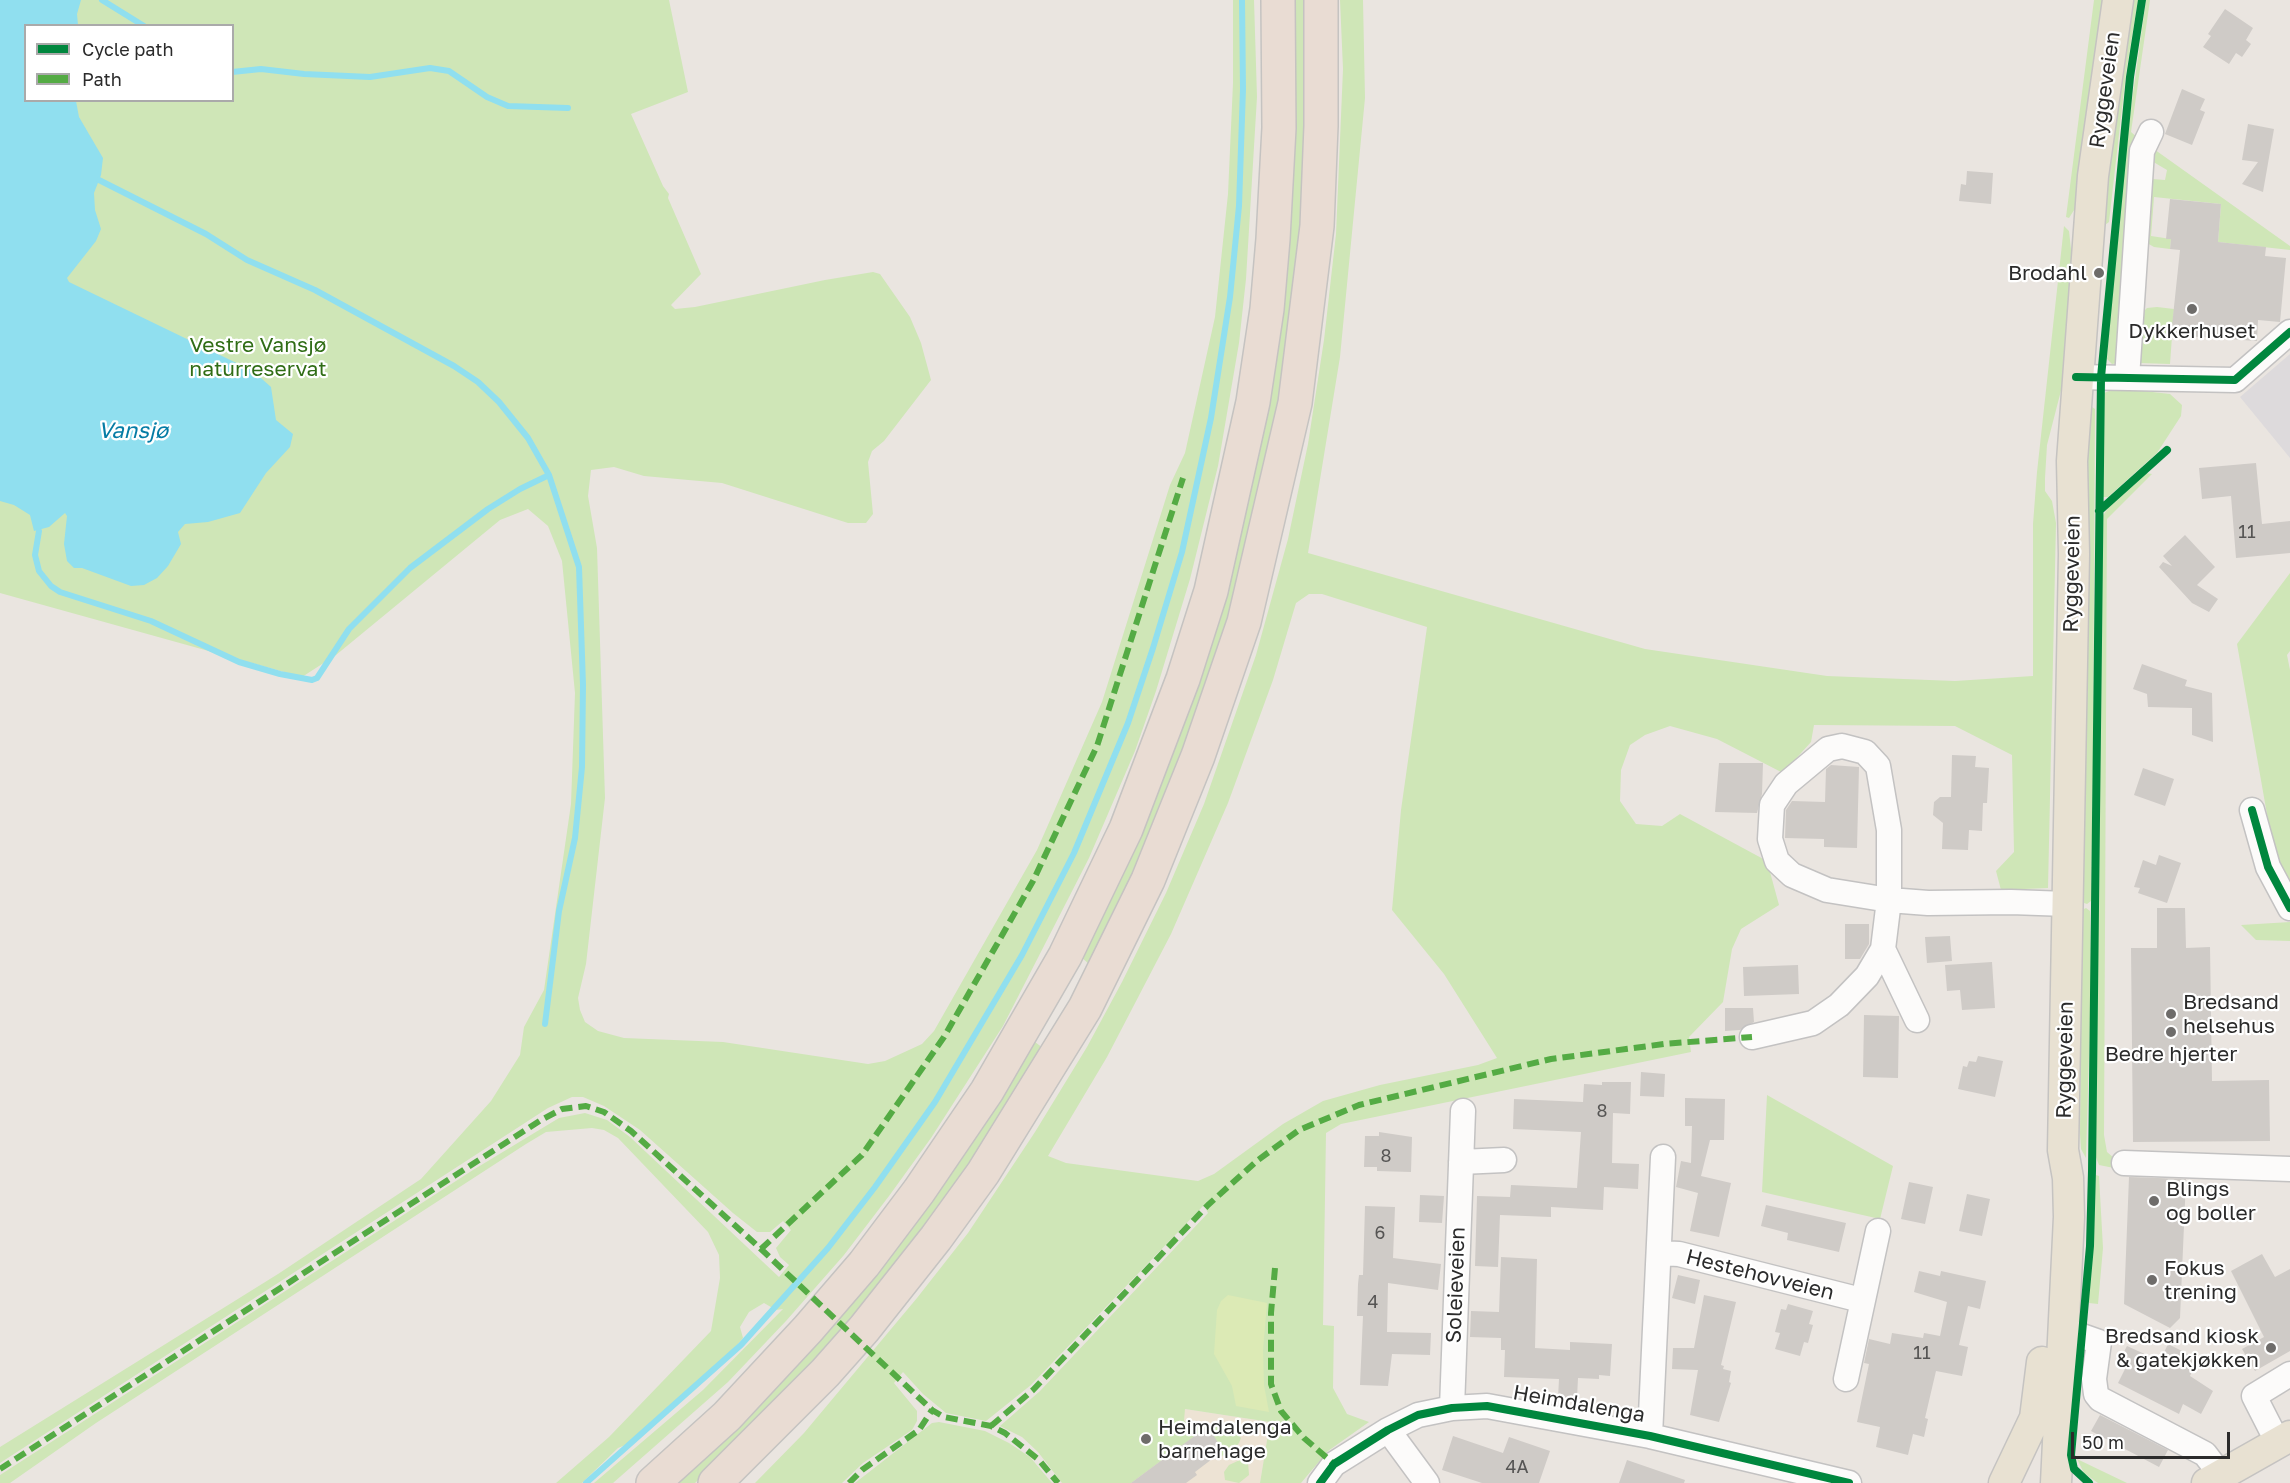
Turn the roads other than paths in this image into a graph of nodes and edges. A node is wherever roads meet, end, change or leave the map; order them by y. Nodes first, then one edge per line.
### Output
1 (1278, 0) edge
2 (1321, 0) edge
3 (2118, 0) edge
4 (2151, 132) dead end
5 (2290, 332) edge
6 (2076, 377) junction
7 (2127, 378) junction
8 (2252, 810) dead end
9 (1888, 900) junction
10 (2067, 904) junction
11 (2290, 908) edge
12 (1883, 949) junction
13 (1917, 1020) dead end
14 (1752, 1037) dead end
15 (1463, 1111) dead end
16 (2063, 1150) junction
17 (1663, 1157) dead end
18 (1504, 1160) dead end
19 (1461, 1161) junction
20 (2124, 1163) dead end
21 (2290, 1169) edge
22 (1878, 1231) dead end
23 (1659, 1253) junction
24 (1862, 1300) junction
25 (2065, 1330) junction
26 (2290, 1374) edge
27 (1846, 1379) dead end
28 (1452, 1408) junction
29 (1388, 1430) junction
30 (1650, 1436) junction
31 (2284, 1440) edge
32 (2214, 1479) edge
33 (653, 1483) edge
34 (715, 1483) edge
35 (1320, 1483) edge
36 (1426, 1483) edge
37 (1849, 1483) edge
38 (2004, 1483) edge
39 (2019, 1483) edge
40 (2032, 1483) edge
41 (2056, 1483) edge

1 - 33 highway
2 - 34 highway
3 - 6 main road, Ryggeveien
4 - 7 street
5 - 7 street
6 - 7 street
6 - 10 main road, Ryggeveien
8 - 11 street
9 - 9 street
9 - 10 street
9 - 12 street
10 - 16 main road, Ryggeveien
12 - 13 street
12 - 14 street
15 - 19 street, Soleieveien
16 - 25 main road, Ryggeveien
16 - 38 main road, Ryggeveien
17 - 23 street, Hestehovveien
18 - 19 street
19 - 28 street, Soleieveien
20 - 21 street
22 - 24 street, Hestehovveien
23 - 24 street, Hestehovveien
23 - 30 street, Hestehovveien
24 - 27 street, Hestehovveien
25 - 32 street
25 - 41 main road, Ryggeveien
26 - 31 street
28 - 29 street, Heimdalenga
28 - 30 street, Heimdalenga
29 - 35 street, Heimdalenga
29 - 36 street
30 - 37 street, Heimdalenga
31 - 32 main road
39 - 40 main road

